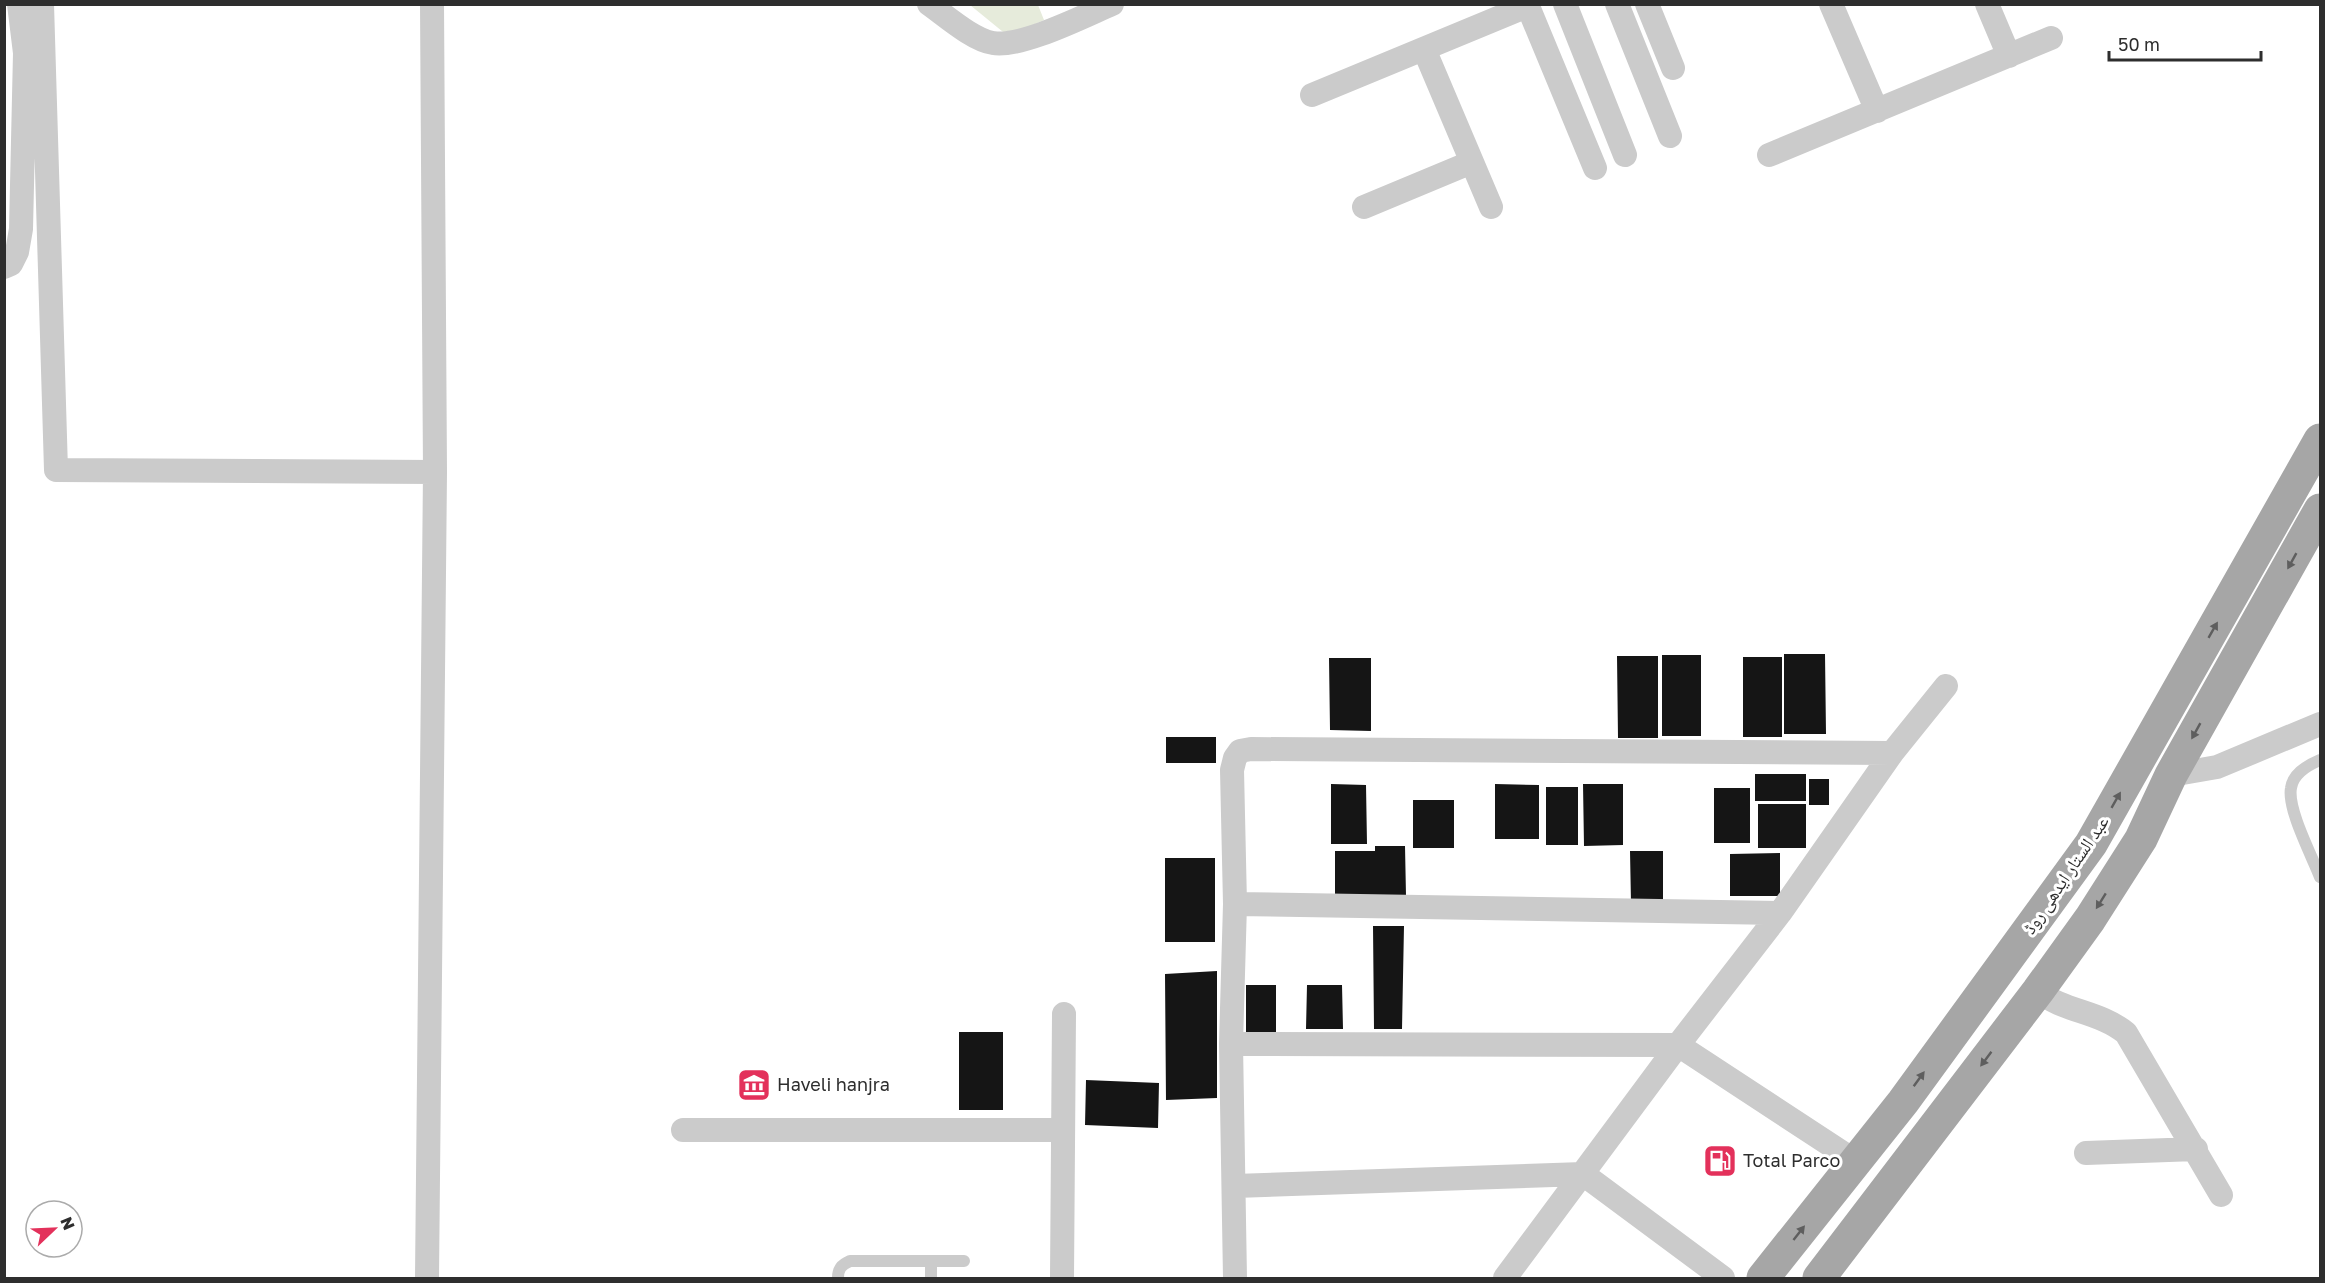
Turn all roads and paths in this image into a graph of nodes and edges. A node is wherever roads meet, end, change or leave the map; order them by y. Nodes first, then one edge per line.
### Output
1 (19, 4) edge
2 (42, 4) edge
3 (432, 4) edge
4 (929, 4) edge
5 (1112, 4) edge
6 (1565, 4) edge
7 (1617, 4) edge
8 (1647, 4) edge
9 (1831, 4) edge
10 (1987, 4) edge
11 (1527, 5) edge
12 (1065, 13) edge
13 (2051, 38) dead end
14 (1424, 49) junction
15 (2009, 56) junction
16 (1673, 68) dead end
17 (1312, 95) dead end
18 (1877, 111) junction
19 (1670, 136) dead end
20 (1625, 155) dead end
21 (1770, 155) dead end
22 (1472, 162) junction
23 (1595, 168) dead end
24 (1364, 207) dead end
25 (1491, 207) dead end
26 (4, 267) edge
27 (2320, 440) edge
28 (435, 472) junction
29 (2320, 510) edge
30 (1946, 686) dead end
31 (2320, 724) edge
32 (1892, 753) junction
33 (2140, 758) junction
34 (2320, 760) edge
35 (2171, 775) junction
36 (2320, 877) edge
37 (1235, 904) junction
38 (1779, 913) junction
39 (2038, 991) junction
40 (1064, 1014) dead end
41 (1231, 1044) junction
42 (1678, 1045) junction
43 (682, 1130) dead end
44 (1063, 1130) junction
45 (2196, 1149) junction
46 (2086, 1153) dead end
47 (1855, 1161) junction
48 (1583, 1174) junction
49 (1235, 1186) junction
50 (2221, 1195) dead end
51 (931, 1262) junction
52 (964, 1262) dead end
53 (427, 1278) edge
54 (838, 1278) edge
55 (931, 1278) edge
56 (1062, 1278) edge
57 (1235, 1278) edge
58 (1505, 1278) edge
59 (1723, 1278) edge
60 (1763, 1278) edge
61 (1819, 1278) edge

1 - 26 street
2 - 28 street
3 - 28 street
4 - 12 street
5 - 12 street
6 - 20 street
7 - 19 street
8 - 16 street
9 - 18 street
10 - 15 street
11 - 14 street
11 - 23 street
13 - 15 street
14 - 17 street
14 - 22 street
15 - 18 street
18 - 21 street
22 - 24 street
22 - 25 street
33 -> 27 main road, عبد الستار ایدھی روڈ
28 - 53 street
29 -> 35 main road
30 - 32 street
31 - 35 street
32 - 37 street
32 - 38 street
33 - 35 main road
47 -> 33 main road, عبد الستار ایدھی روڈ
34 - 36 lane
35 -> 39 main road
37 - 38 street
37 - 41 street
38 - 42 street
39 - 45 street
39 -> 61 main road
40 - 44 street
41 - 42 street
41 - 49 street
42 - 47 street
42 - 48 street
43 - 44 street
44 - 56 street
45 - 46 street
45 - 50 street
60 -> 47 main road, عبد الستار ایدھی روڈ
48 - 49 street
48 - 58 street
48 - 59 street
49 - 57 street
51 - 52 lane
51 - 54 lane
51 - 55 lane

